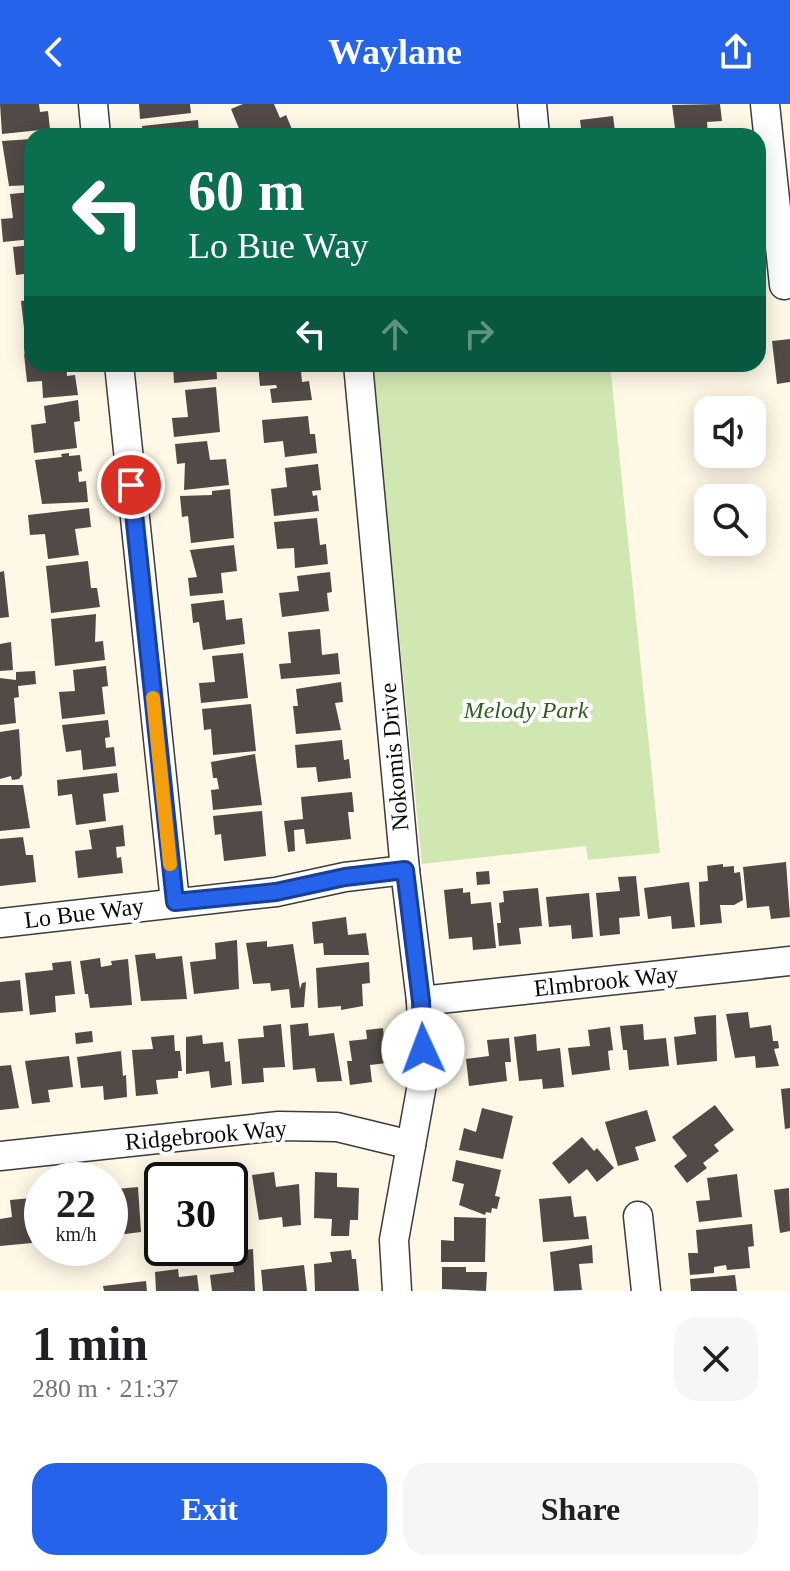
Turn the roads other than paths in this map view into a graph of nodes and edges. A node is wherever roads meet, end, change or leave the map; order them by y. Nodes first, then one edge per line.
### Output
1 (93, 104) edge
2 (532, 104) edge
3 (765, 104) edge
4 (95, 128) edge
5 (534, 128) edge
6 (777, 286) edge
7 (120, 372) edge
8 (359, 372) edge
9 (405, 870) junction
10 (175, 902) junction
11 (0, 923) edge
12 (790, 961) edge
13 (421, 1001) junction
14 (411, 1145) junction
15 (0, 1156) edge
16 (638, 1216) dead end
17 (397, 1291) edge
18 (646, 1291) edge

1 - 4 street
2 - 5 street
3 - 6 street
7 - 10 street
8 - 9 street, Nokomis Drive
9 - 10 street, Lo Bue Way
9 - 13 street, Nokomis Drive
10 - 11 street, Lo Bue Way
12 - 13 street, Elmbrook Way
13 - 14 street, Nokomis Drive
14 - 15 street, Ridgebrook Way
14 - 17 street, Nokomis Drive
16 - 18 street

